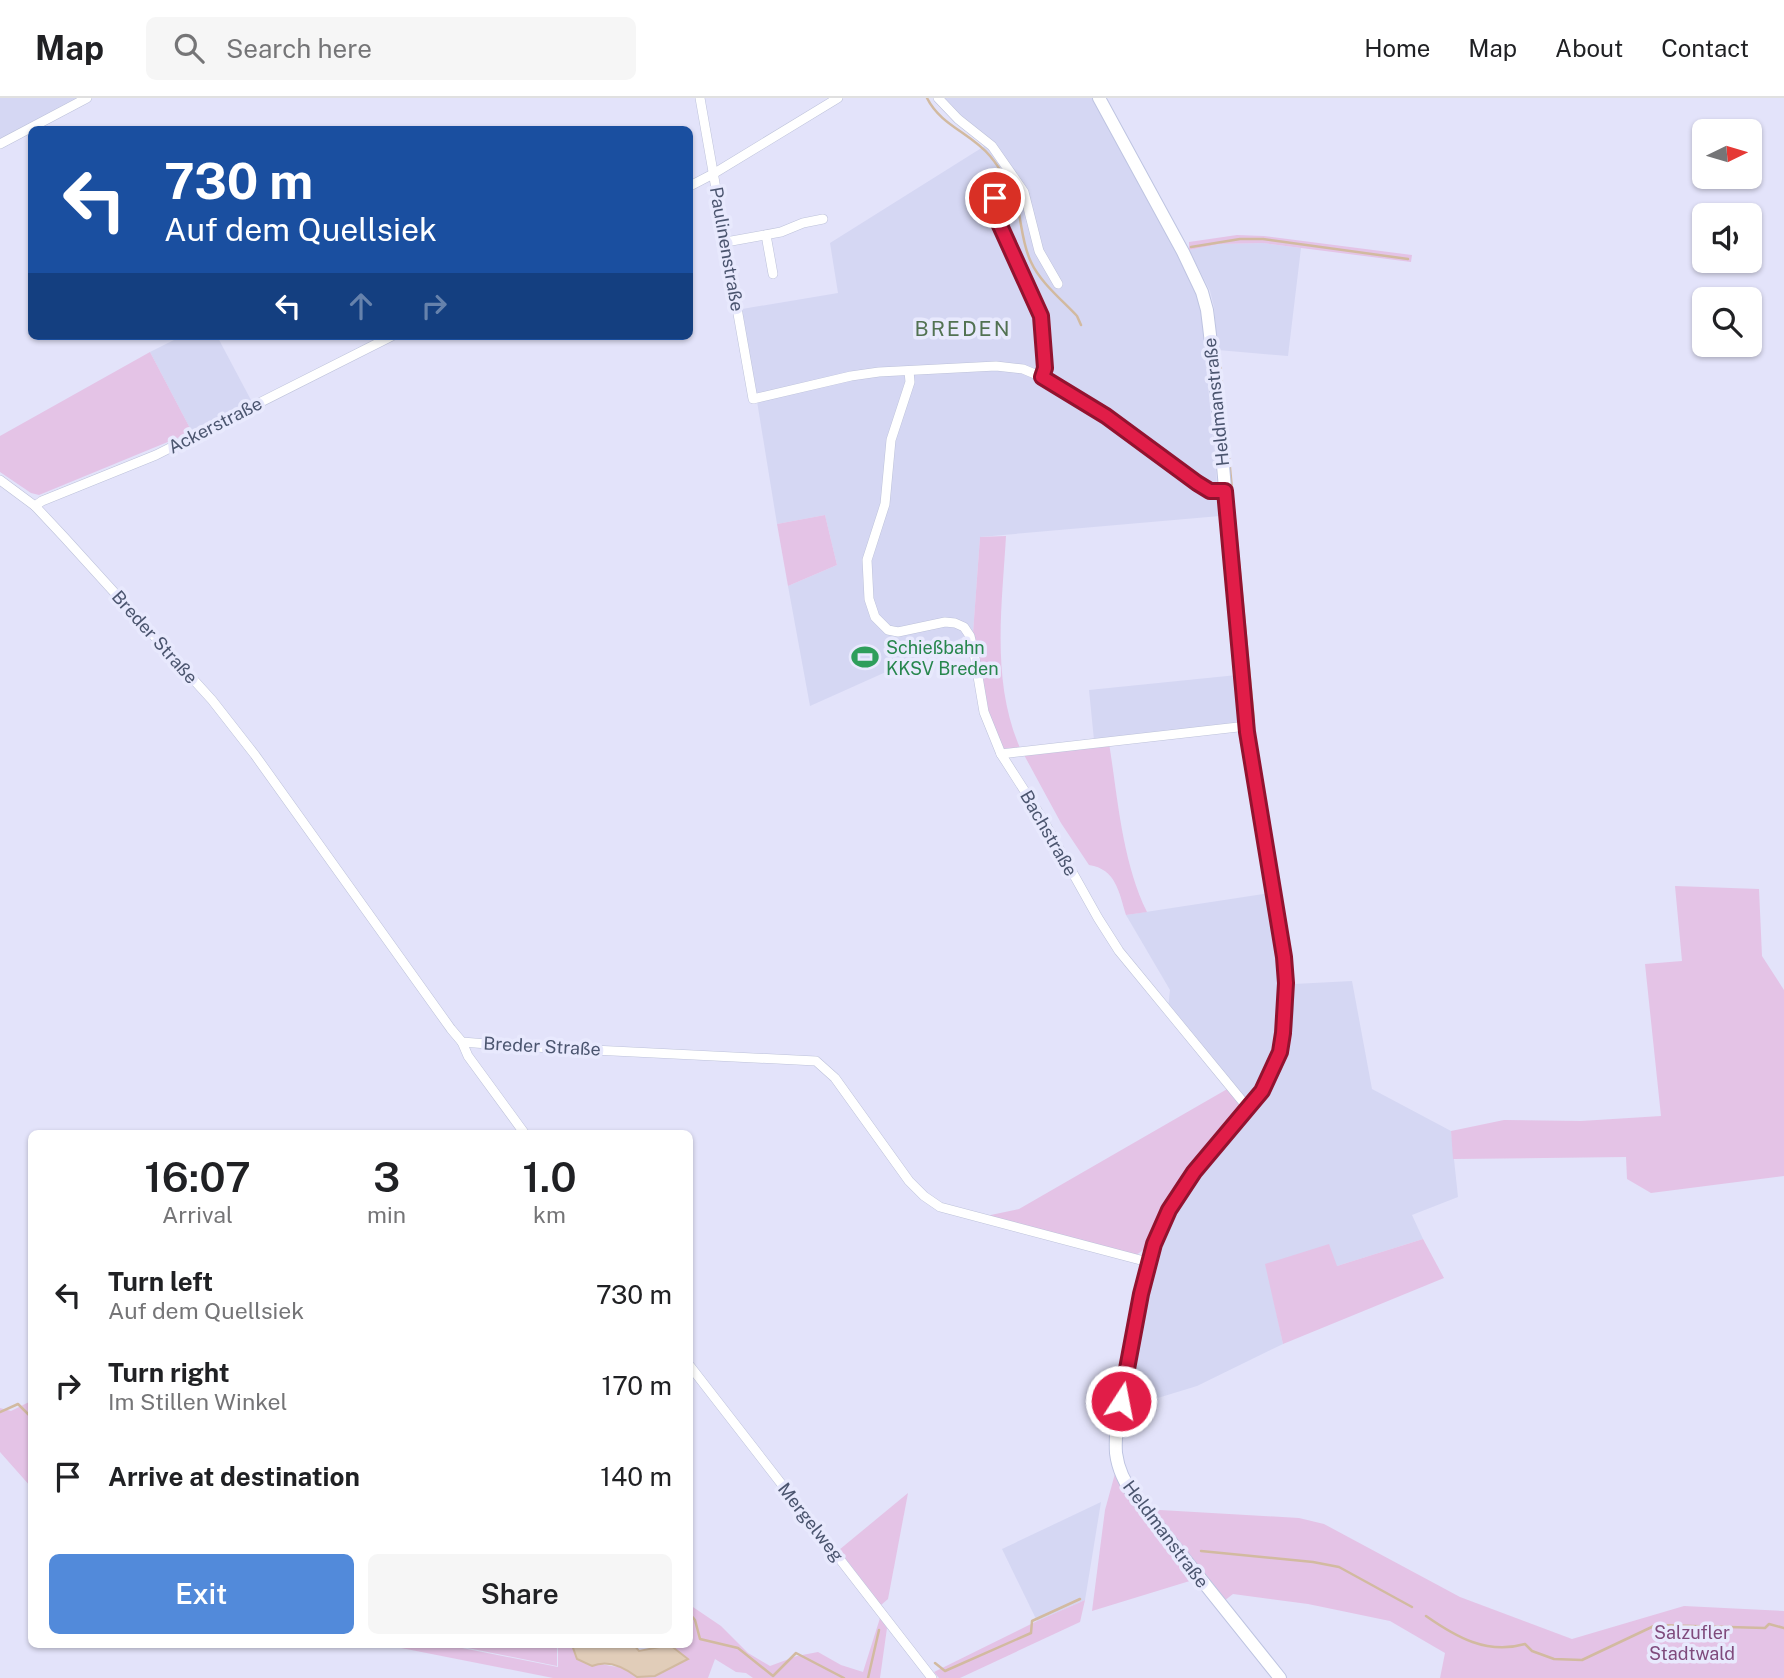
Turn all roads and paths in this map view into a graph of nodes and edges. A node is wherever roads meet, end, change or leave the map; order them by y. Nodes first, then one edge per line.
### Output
1 (87, 98) edge
2 (700, 98) edge
3 (838, 98) edge
4 (938, 98) edge
5 (1099, 98) edge
6 (34, 126) edge
7 (28, 129) edge
8 (0, 144) edge
9 (713, 174) junction
10 (693, 184) edge
11 (995, 198) dead end
12 (823, 219) dead end
13 (766, 235) junction
14 (726, 242) junction
15 (773, 274) dead end
16 (1058, 284) dead end
17 (384, 340) edge
18 (909, 371) junction
19 (1042, 377) junction
20 (0, 480) edge
21 (1225, 491) junction
22 (35, 506) junction
23 (1247, 726) junction
24 (1001, 754) junction
25 (462, 1042) junction
26 (1248, 1108) junction
27 (521, 1130) edge
28 (1148, 1262) junction
29 (693, 1370) edge
30 (932, 1678) edge
31 (1280, 1678) edge

1 - 6 street
2 - 9 street, Paulinenstraße
3 - 9 street
4 - 16 street
5 - 21 main road, Heldmanstraße
7 - 8 street
9 - 10 street
9 - 14 street, Paulinenstraße
11 - 19 street
12 - 13 street
13 - 14 street
13 - 15 street
14 - 18 street, Paulinenstraße
17 - 22 street, Ackerstraße
18 - 19 street
18 - 24 street, Bachstraße
19 - 21 street
20 - 22 street, Breder Straße
21 - 23 main road, Heldmanstraße
22 - 25 street, Breder Straße
23 - 24 street
23 - 26 main road, Heldmanstraße
24 - 26 street, Bachstraße
25 - 27 street
25 - 28 street, Breder Straße
26 - 28 main road, Heldmanstraße
28 - 31 main road, Heldmanstraße
29 - 30 street, Mergelweg

